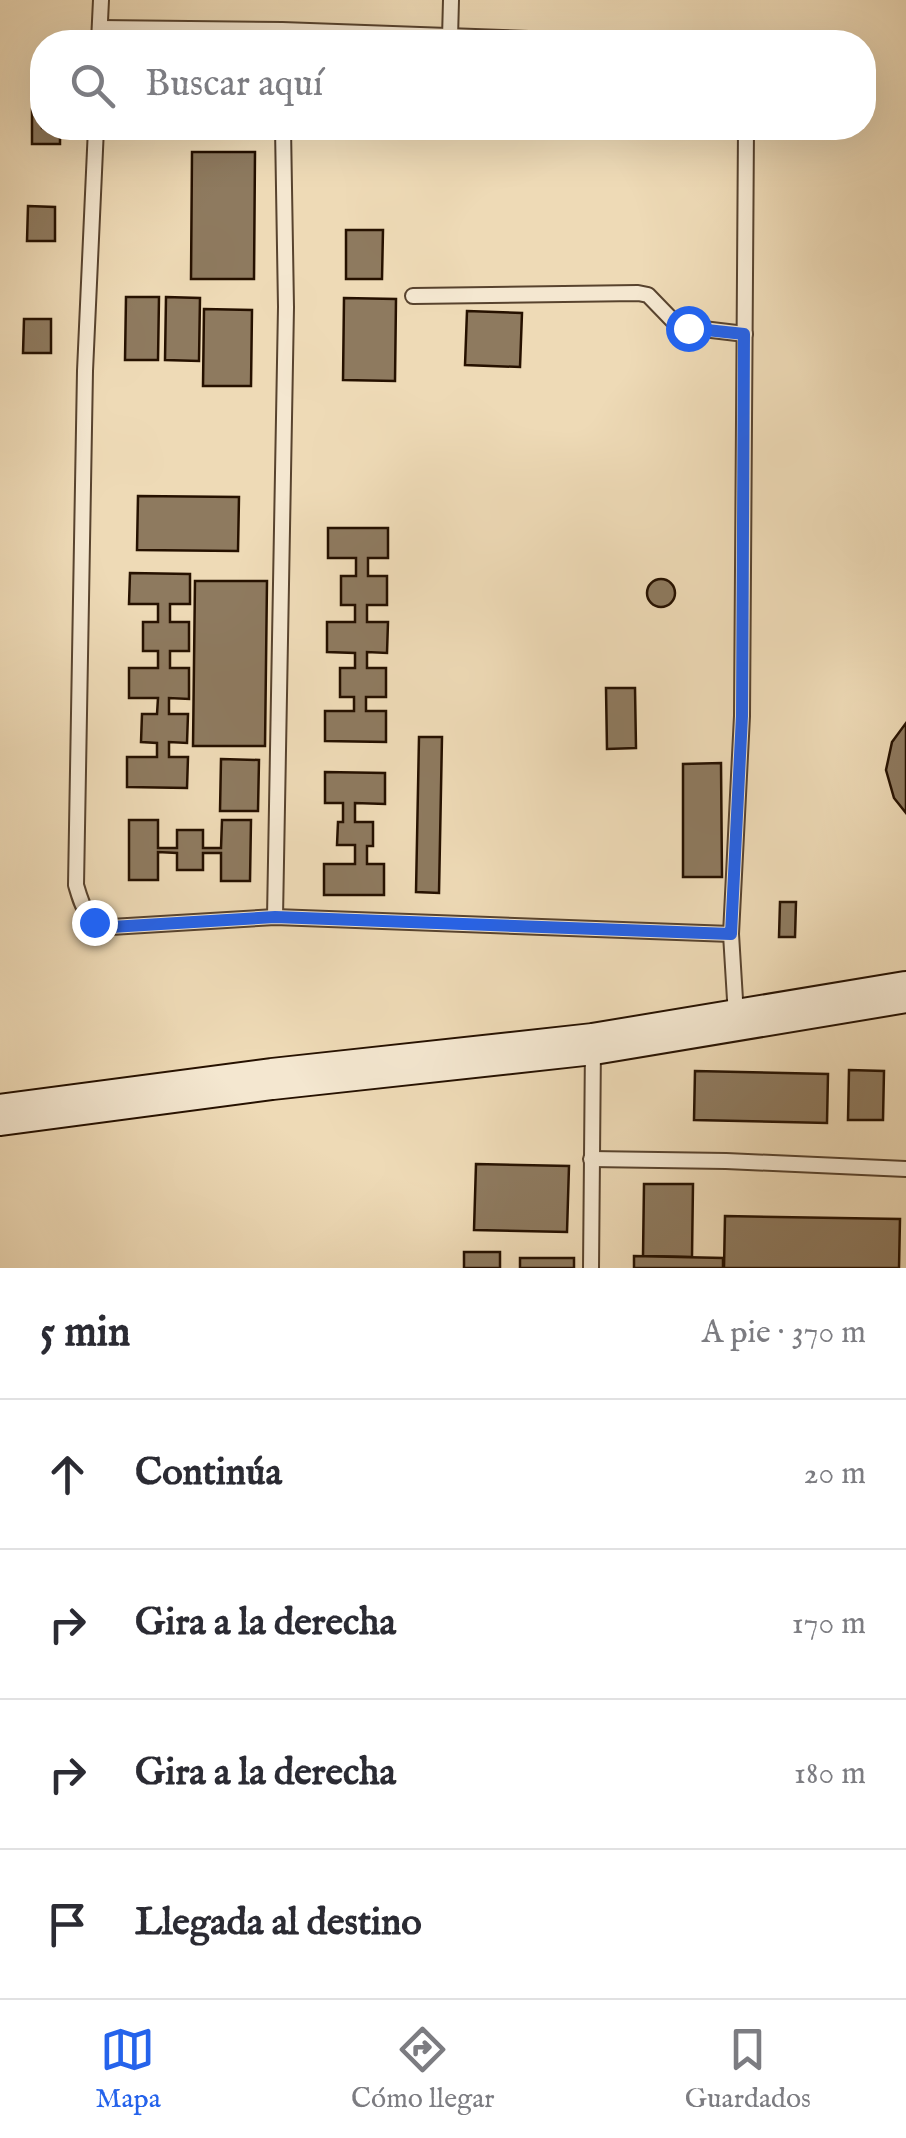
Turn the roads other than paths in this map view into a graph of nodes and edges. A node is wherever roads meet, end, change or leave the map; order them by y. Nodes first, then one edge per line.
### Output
1 (102, 0) edge
2 (452, 0) edge
3 (100, 30) edge
4 (450, 30) edge
5 (95, 140) edge
6 (284, 140) edge
7 (746, 140) edge
8 (413, 296) dead end
9 (744, 334) junction
10 (275, 917) junction
11 (731, 934) junction
12 (906, 992) edge
13 (736, 1021) junction
14 (593, 1044) junction
15 (0, 1115) edge
16 (591, 1159) junction
17 (906, 1169) edge
18 (591, 1268) edge

1 - 3 lane
2 - 4 lane
5 - 10 lane
6 - 10 lane
7 - 9 lane
8 - 9 lane
9 - 11 lane
10 - 11 lane
11 - 13 lane
12 - 13 street
13 - 14 street
14 - 15 street
14 - 16 lane
16 - 17 lane
16 - 18 lane

